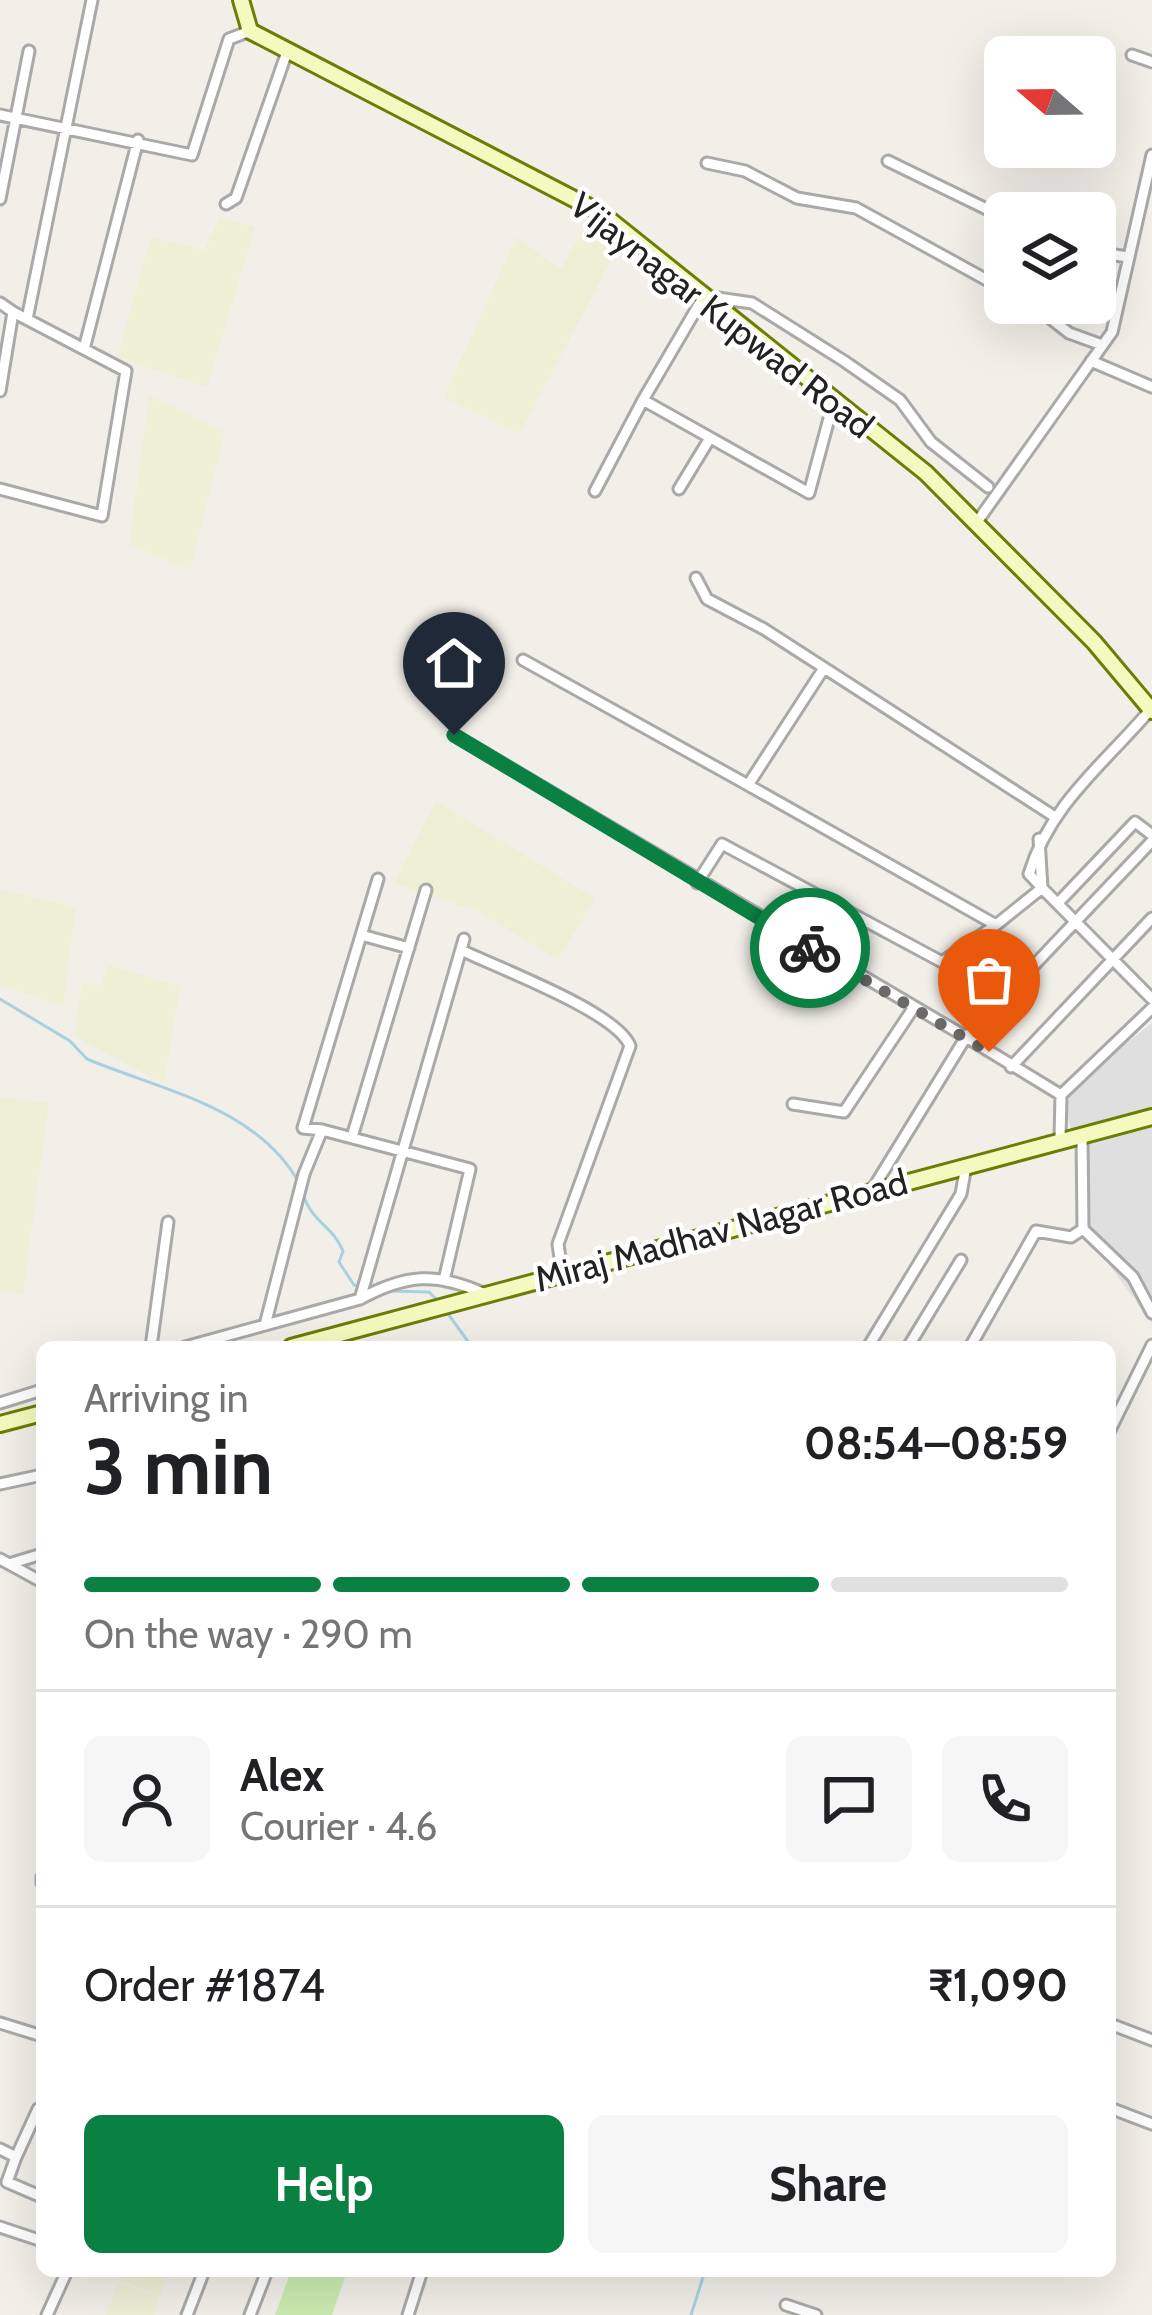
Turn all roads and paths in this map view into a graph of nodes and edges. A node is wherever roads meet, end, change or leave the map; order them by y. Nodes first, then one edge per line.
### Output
1 (92, 0) edge
2 (241, 0) edge
3 (250, 31) junction
4 (29, 51) dead end
5 (287, 52) junction
6 (1132, 55) dead end
7 (1152, 62) edge
8 (0, 115) edge
9 (16, 119) junction
10 (67, 128) junction
11 (138, 140) junction
12 (1152, 155) edge
13 (888, 161) dead end
14 (707, 164) dead end
15 (0, 199) edge
16 (226, 204) dead end
17 (984, 206) edge
18 (1116, 255) edge
19 (1128, 257) junction
20 (984, 278) edge
21 (704, 296) junction
22 (0, 303) edge
23 (13, 312) junction
24 (27, 319) junction
25 (1058, 324) edge
26 (1102, 345) junction
27 (84, 349) junction
28 (1091, 361) junction
29 (1152, 387) edge
30 (0, 391) edge
31 (644, 400) junction
32 (834, 400) junction
33 (710, 438) junction
34 (988, 488) dead end
35 (0, 489) edge
36 (680, 489) dead end
37 (595, 491) dead end
38 (977, 522) junction
39 (696, 578) dead end
40 (523, 660) dead end
41 (824, 668) junction
42 (1152, 709) edge
43 (454, 735) dead end
44 (748, 785) junction
45 (1052, 814) junction
46 (1152, 838) edge
47 (378, 879) dead end
48 (698, 883) junction
49 (1042, 888) junction
50 (427, 890) dead end
51 (1058, 903) junction
52 (1152, 918) edge
53 (1074, 922) junction
54 (996, 925) junction
55 (361, 935) junction
56 (409, 948) junction
57 (949, 957) junction
58 (1111, 959) junction
59 (1005, 996) junction
60 (1152, 999) edge
61 (914, 1007) junction
62 (1152, 1008) edge
63 (966, 1037) junction
64 (1011, 1067) junction
65 (1061, 1095) junction
66 (793, 1104) dead end
67 (1152, 1117) edge
68 (322, 1130) junction
69 (1082, 1136) junction
70 (352, 1137) junction
71 (1060, 1138) junction
72 (406, 1150) junction
73 (966, 1166) junction
74 (872, 1190) junction
75 (168, 1222) dead end
76 (1083, 1229) junction
77 (961, 1260) dead end
78 (562, 1272) junction
79 (445, 1276) junction
80 (483, 1293) junction
81 (360, 1299) junction
82 (1152, 1313) edge
83 (265, 1325) junction
84 (152, 1341) edge
85 (207, 1341) edge
86 (312, 1341) edge
87 (872, 1341) edge
88 (912, 1341) edge
89 (973, 1341) edge
90 (1152, 1345) edge
91 (36, 1392) edge
92 (0, 1403) edge
93 (36, 1415) edge
94 (1116, 1418) edge
95 (0, 1424) edge
96 (36, 1476) edge
97 (0, 1484) edge
98 (36, 1556) edge
99 (4, 1562) edge
100 (36, 1579) edge
101 (0, 2023) edge
102 (1116, 2026) edge
103 (36, 2034) edge
104 (1152, 2040) edge
105 (1116, 2110) edge
106 (36, 2113) edge
107 (1152, 2124) edge
108 (0, 2150) edge
109 (16, 2157) junction
110 (36, 2194) edge
111 (0, 2227) edge
112 (36, 2239) edge
113 (64, 2277) edge
114 (202, 2277) edge
115 (265, 2277) edge
116 (420, 2277) edge
117 (786, 2305) dead end
118 (47, 2315) edge
119 (187, 2315) edge
120 (250, 2315) edge
121 (408, 2315) edge
122 (816, 2315) edge

1 - 10 street
2 - 3 street
3 - 5 street, Vijaynagar Kupwad Road
3 - 11 street
4 - 9 street
5 - 16 street
5 - 21 street, Vijaynagar Kupwad Road
6 - 7 street
8 - 9 street
9 - 10 street
9 - 15 street
10 - 11 street
10 - 24 street
11 - 27 street
12 - 19 street
13 - 17 street
14 - 20 street
18 - 19 street
19 - 26 street
21 - 31 street
21 - 32 street, Vijaynagar Kupwad Road
21 - 34 street
22 - 23 street
23 - 24 street
23 - 30 street
24 - 27 street
25 - 26 street
26 - 28 street
27 - 35 street
28 - 29 street
28 - 38 street
31 - 33 street
31 - 37 street
32 - 33 street
32 - 38 street, Vijaynagar Kupwad Road
33 - 36 street
38 - 42 street, Vijaynagar Kupwad Road
39 - 41 street
40 - 44 street
41 - 44 street
41 - 45 street
42 - 45 street
43 - 48 street
44 - 54 street
45 - 49 street
46 - 51 street
46 - 53 street
47 - 55 street
48 - 57 street
48 - 61 street
49 - 51 street
49 - 54 street
50 - 56 street
51 - 53 street
52 - 58 street
53 - 58 street
53 - 59 street
54 - 57 street
55 - 56 street
55 - 68 street
56 - 70 street
57 - 59 street
58 - 60 street
58 - 64 street
59 - 63 street
61 - 63 street
61 - 66 street
62 - 65 street
63 - 64 street
63 - 74 street
64 - 65 street
65 - 71 street
67 - 69 street, Miraj Madhav Nagar Road
68 - 70 street
68 - 83 street
69 - 71 street, Miraj Madhav Nagar Road
69 - 76 street
70 - 72 street
71 - 73 street, Miraj Madhav Nagar Road
72 - 78 street
72 - 79 street
72 - 81 street
73 - 74 street, Miraj Madhav Nagar Road
73 - 87 street
74 - 78 street, Miraj Madhav Nagar Road
75 - 84 street
76 - 82 street
76 - 89 street
77 - 88 street
78 - 80 street, Miraj Madhav Nagar Road
79 - 80 street
79 - 81 street
80 - 86 street, Miraj Madhav Nagar Road
81 - 83 street
83 - 85 street
90 - 94 street
91 - 92 street
93 - 95 street
96 - 97 street
98 - 99 street
99 - 100 street
101 - 103 street
102 - 104 street
105 - 107 street
106 - 109 street
108 - 109 street
109 - 110 street
111 - 112 street
113 - 118 street
114 - 119 street
115 - 120 street
116 - 121 street
117 - 122 street

